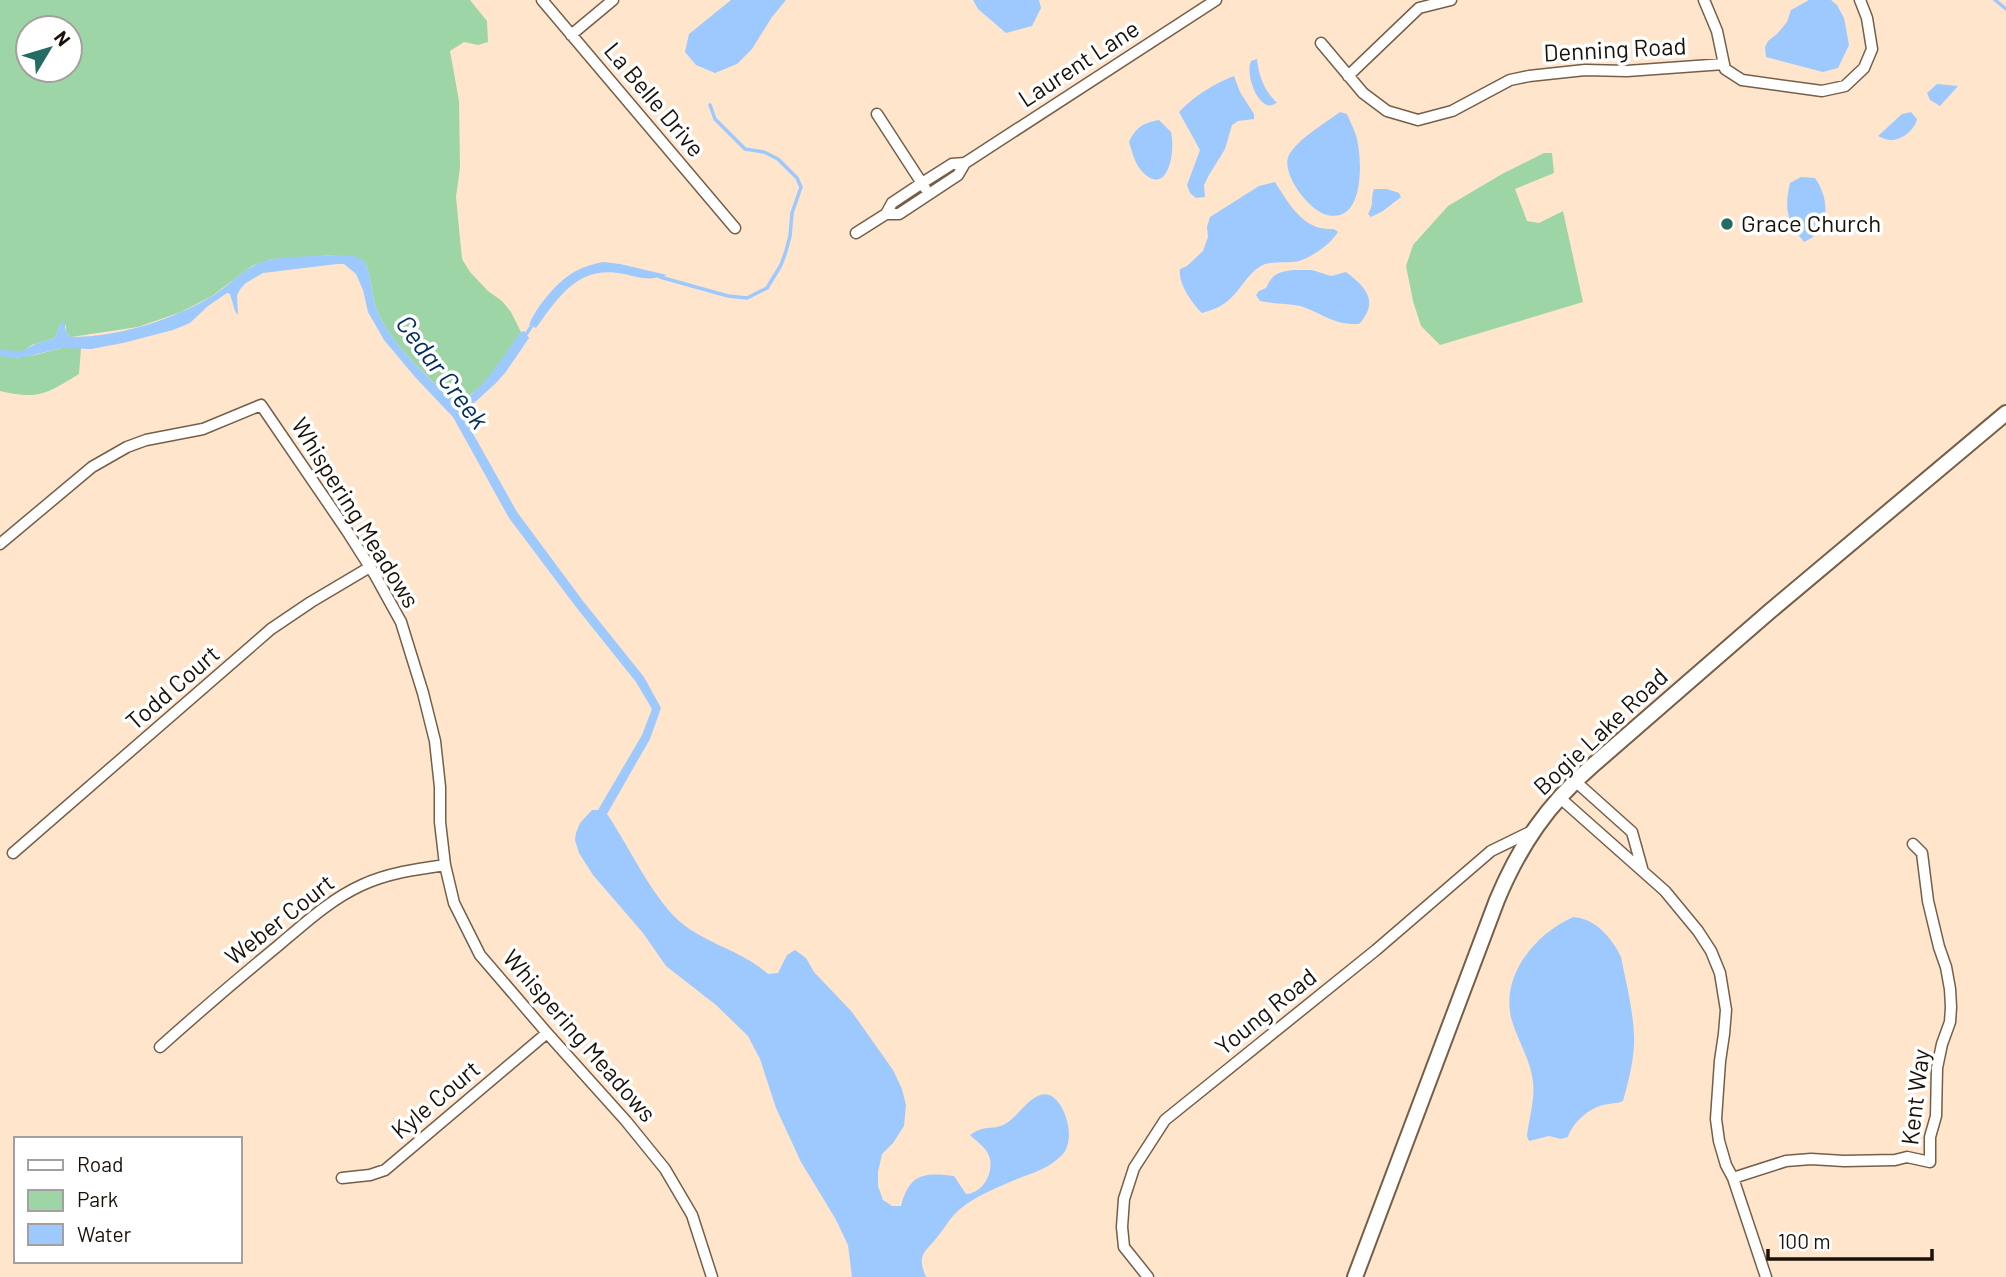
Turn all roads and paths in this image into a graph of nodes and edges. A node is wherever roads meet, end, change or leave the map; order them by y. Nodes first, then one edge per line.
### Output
1 (542, 0) edge
2 (612, 0) edge
3 (1216, 0) edge
4 (1451, 0) edge
5 (1703, 0) edge
6 (1860, 0) edge
7 (571, 35) junction
8 (1321, 43) dead end
9 (1724, 64) junction
10 (1348, 76) junction
11 (877, 114) dead end
12 (965, 163) junction
13 (922, 183) junction
14 (929, 194) junction
15 (886, 214) junction
16 (735, 228) dead end
17 (856, 233) dead end
18 (2006, 413) edge
19 (0, 544) edge
20 (370, 567) junction
21 (1575, 780) junction
22 (1559, 797) junction
23 (1532, 831) junction
24 (1913, 844) dead end
25 (13, 853) dead end
26 (445, 865) junction
27 (1642, 869) junction
28 (547, 1033) junction
29 (160, 1046) dead end
30 (342, 1178) dead end
31 (1733, 1178) junction
32 (712, 1277) edge
33 (1148, 1277) edge
34 (1355, 1277) edge
35 (1766, 1277) edge

1 - 7 street, La Belle Drive
2 - 7 street
3 - 12 street, Laurent Lane
4 - 10 street
5 - 9 street
6 - 9 street, Denning Road
7 - 16 street, La Belle Drive
8 - 10 street, Denning Road
9 - 10 street, Denning Road
11 - 13 street
12 - 13 street, Laurent Lane
12 - 14 street, Laurent Lane
13 - 14 street
13 - 15 street, Laurent Lane
14 - 15 street, Laurent Lane
15 - 17 street, Laurent Lane
18 - 21 main road, Bogie Lake Road
19 - 20 street, Whispering Meadows
20 - 25 street, Todd Court
20 - 26 street, Whispering Meadows
21 - 22 main road, Bogie Lake Road
21 - 27 street
22 - 23 main road, Bogie Lake Road
22 - 27 street
23 - 33 street, Young Road
23 - 34 main road, Bogie Lake Road
24 - 31 street, Kent Way
26 - 28 street, Whispering Meadows
26 - 29 street, Weber Court
27 - 31 street
28 - 30 street, Kyle Court
28 - 32 street, Whispering Meadows
31 - 35 street

